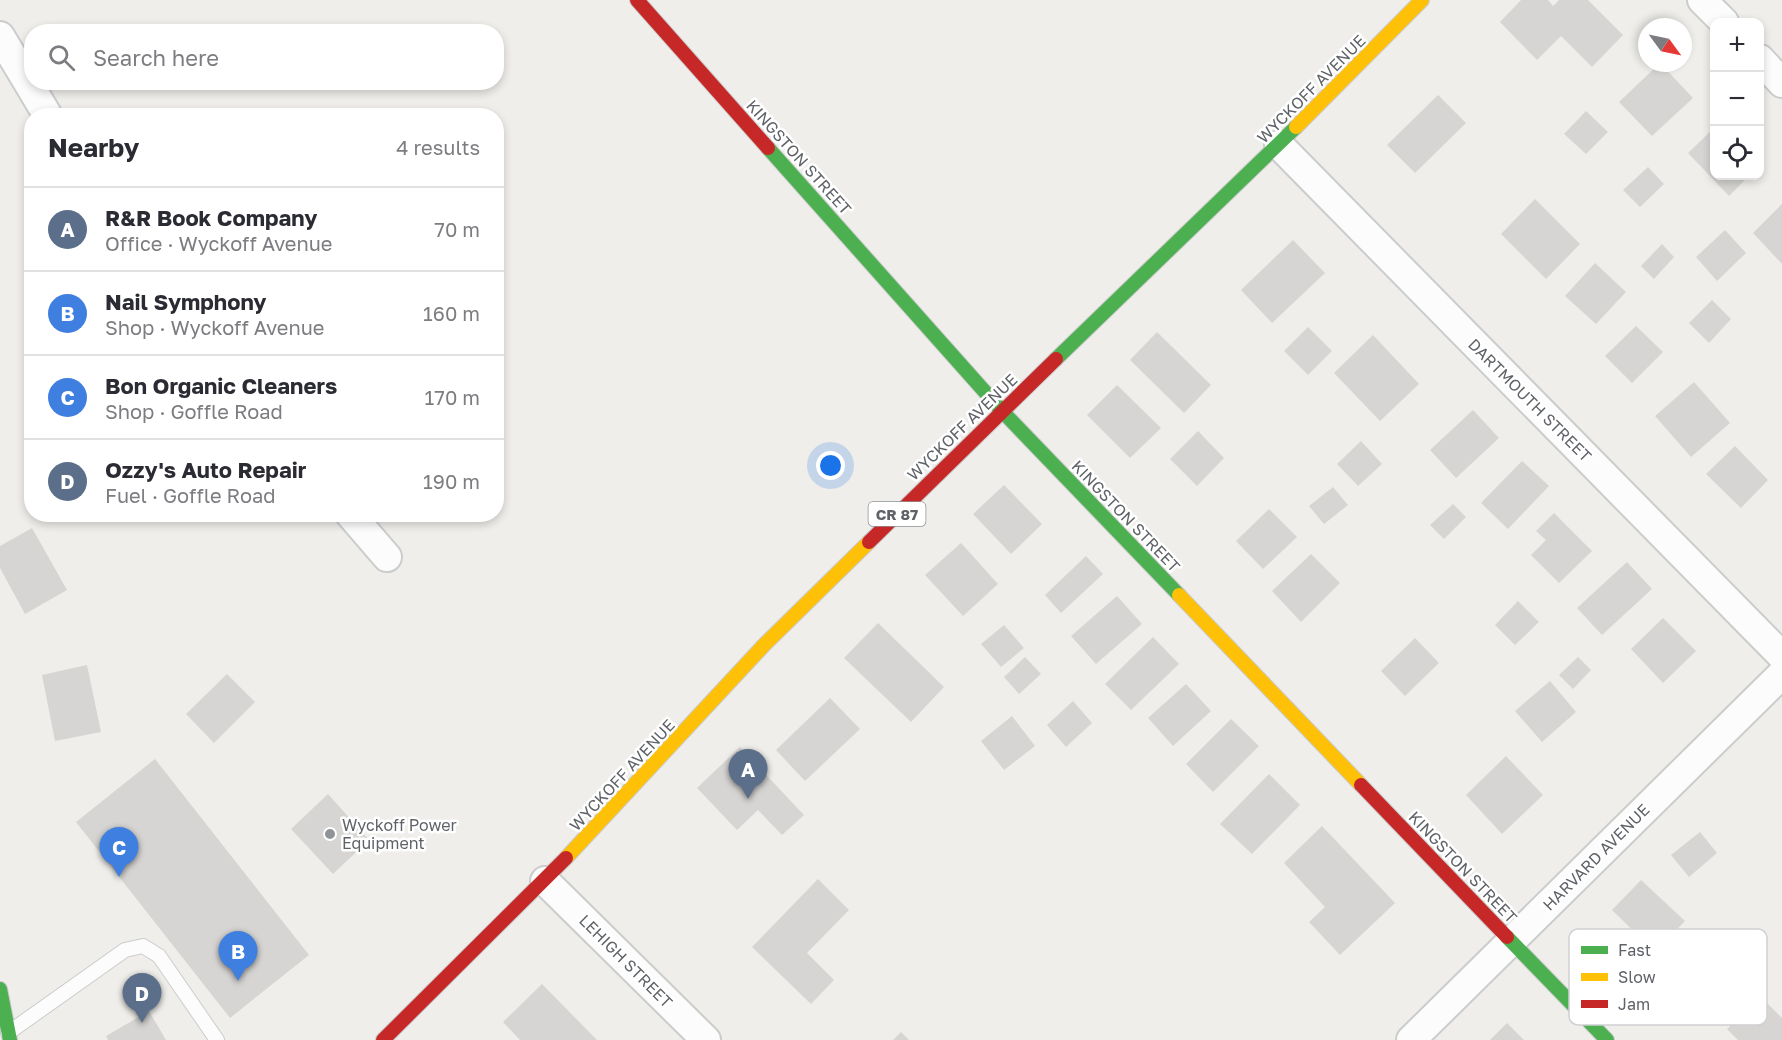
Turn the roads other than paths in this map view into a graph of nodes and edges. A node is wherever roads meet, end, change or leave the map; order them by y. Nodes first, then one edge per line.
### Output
1 (638, 0) edge
2 (1422, 0) edge
3 (1702, 0) edge
4 (1720, 18) edge
5 (0, 36) edge
6 (1764, 63) edge
7 (24, 76) edge
8 (1782, 83) edge
9 (32, 90) edge
10 (43, 108) edge
11 (1279, 145) junction
12 (1002, 411) junction
13 (357, 522) edge
14 (387, 557) dead end
15 (1782, 656) edge
16 (1782, 674) edge
17 (546, 881) junction
18 (1511, 941) junction
19 (0, 989) edge
20 (1569, 1001) edge
21 (1592, 1025) edge
22 (9, 1036) edge
23 (217, 1040) edge
24 (383, 1040) edge
25 (706, 1040) edge
26 (1411, 1040) edge
27 (1607, 1040) edge

1 - 12 main road, KINGSTON STREET
2 - 11 main road, WYCKOFF AVENUE / CR 87
3 - 4 street
5 - 7 street
6 - 8 street
9 - 10 street
11 - 12 main road, WYCKOFF AVENUE / CR 87
11 - 15 street, DARTMOUTH STREET
12 - 17 main road, WYCKOFF AVENUE / CR 87
12 - 18 main road, KINGSTON STREET
13 - 14 street
16 - 18 street, HARVARD AVENUE
17 - 24 main road, WYCKOFF AVENUE / CR 87
17 - 25 street, LEHIGH STREET
18 - 20 main road, KINGSTON STREET
18 - 26 street, HARVARD AVENUE
19 - 22 main road
21 - 27 main road, KINGSTON STREET
22 - 23 lane

